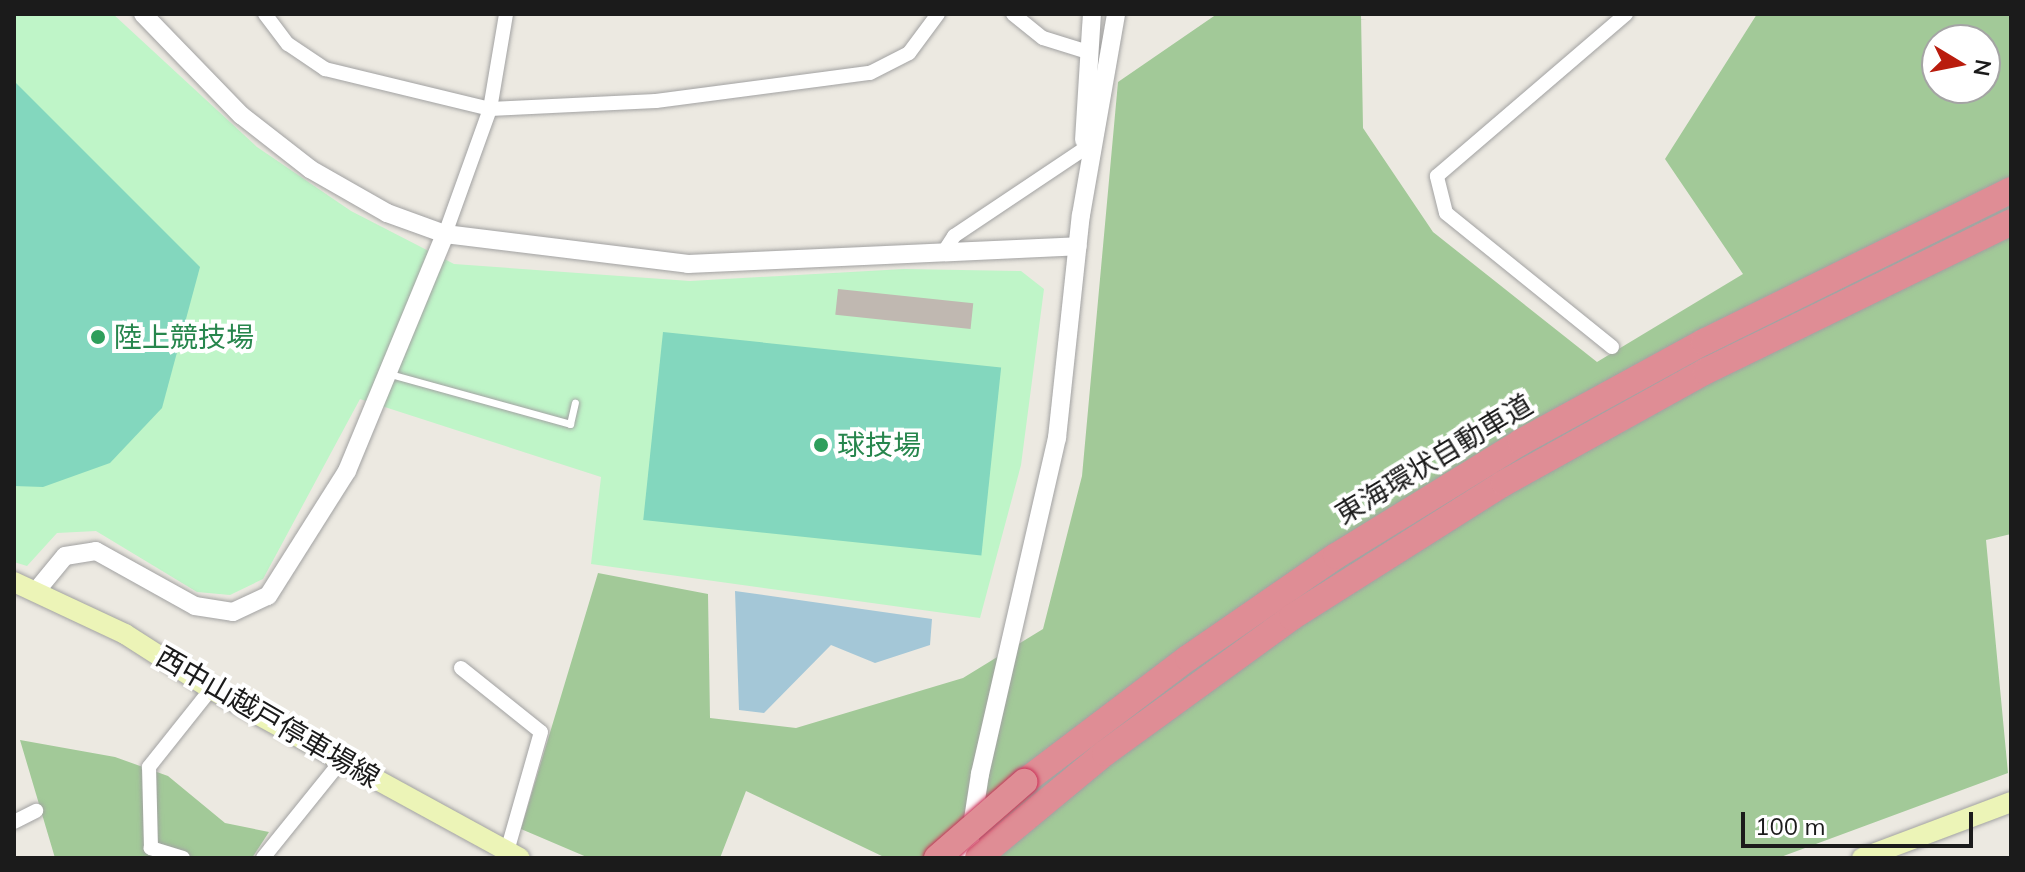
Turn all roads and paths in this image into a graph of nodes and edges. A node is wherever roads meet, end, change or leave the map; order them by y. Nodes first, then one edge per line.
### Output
1 (143, 14) edge
2 (265, 14) edge
3 (506, 14) edge
4 (938, 14) edge
5 (1013, 14) edge
6 (1092, 14) edge
7 (1116, 14) edge
8 (1626, 14) edge
9 (1088, 52) junction
10 (490, 109) junction
11 (1084, 149) junction
12 (2011, 190) edge
13 (1081, 215) junction
14 (2011, 222) edge
15 (445, 234) junction
16 (1078, 246) junction
17 (945, 250) junction
18 (1612, 347) dead end
19 (390, 374) junction
20 (575, 403) dead end
21 (14, 582) edge
22 (37, 590) junction
23 (461, 668) dead end
24 (211, 689) junction
25 (342, 760) junction
26 (2011, 802) edge
27 (36, 811) dead end
28 (14, 822) edge
29 (513, 854) edge
30 (183, 858) edge
31 (263, 858) edge
32 (937, 858) edge
33 (967, 858) edge
34 (978, 858) edge
35 (1862, 858) edge

1 - 15 street
2 - 10 street
3 - 10 street
4 - 10 street
5 - 9 street
6 - 9 street
7 - 13 street
8 - 18 street
9 - 11 street
10 - 15 street
11 - 13 street
11 - 17 street
12 - 32 highway, 東海環状自動車道, bridge
13 - 16 street
14 - 34 highway, 東海環状自動車道
15 - 17 street
15 - 19 street
16 - 17 street
16 - 33 street
19 - 20 lane
19 - 22 street
21 - 22 main road, 西中山越戸停車場線
22 - 24 main road, 西中山越戸停車場線
23 - 29 street
24 - 25 main road, 西中山越戸停車場線
24 - 30 street
25 - 29 main road, 西中山越戸停車場線
25 - 31 street
26 - 35 main road
27 - 28 street

